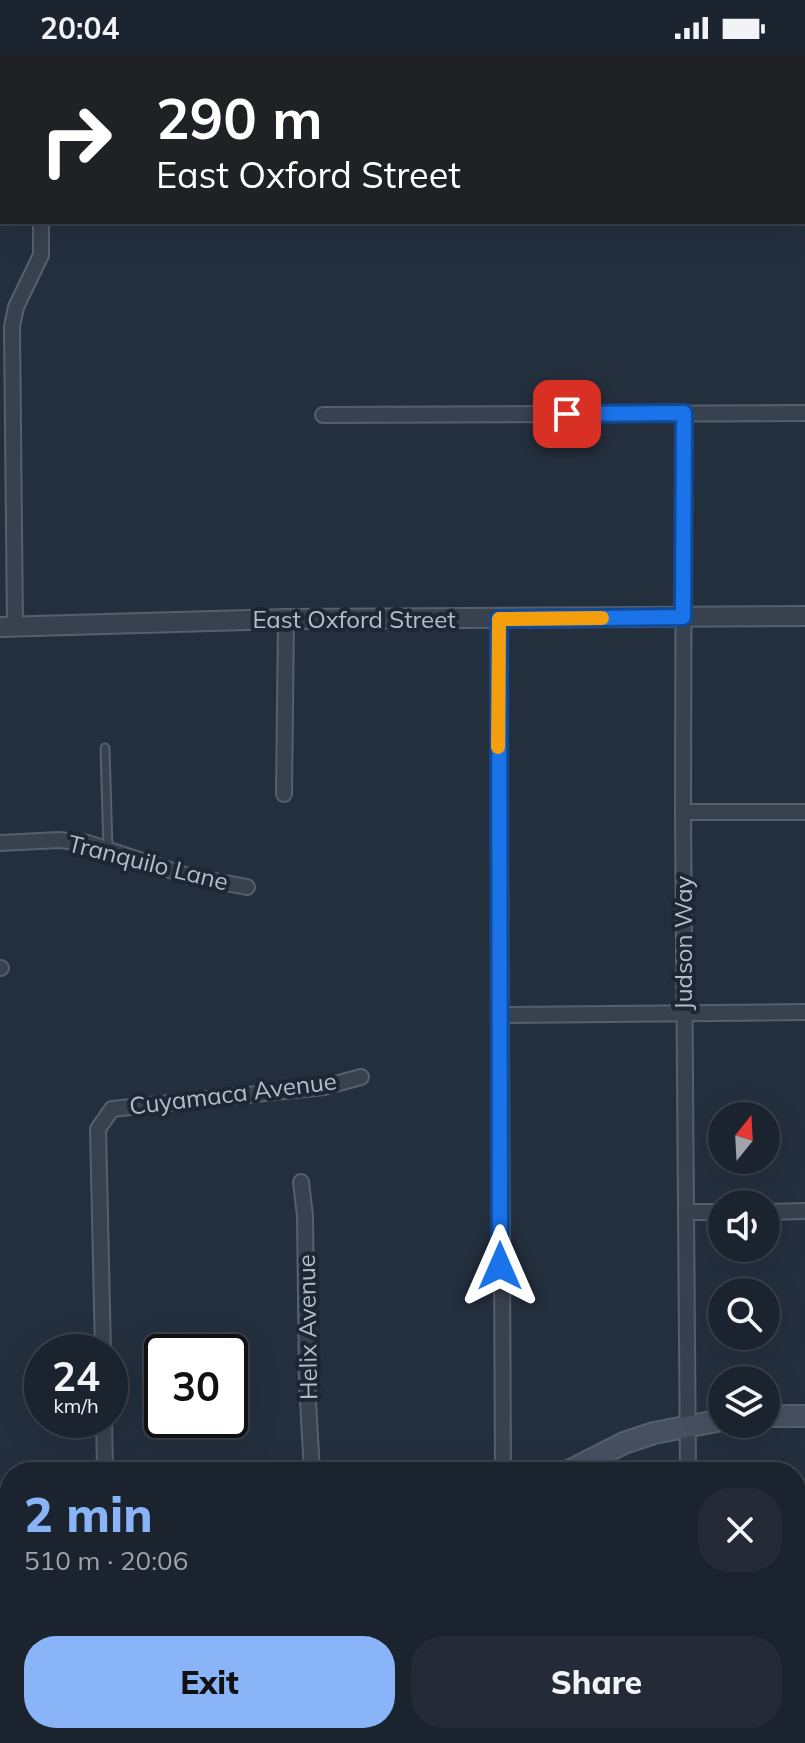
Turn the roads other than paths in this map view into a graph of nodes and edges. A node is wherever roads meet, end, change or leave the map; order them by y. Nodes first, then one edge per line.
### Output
1 (41, 224) edge
2 (684, 413) junction
3 (805, 413) edge
4 (323, 415) dead end
5 (805, 616) edge
6 (683, 617) junction
7 (286, 619) junction
8 (499, 619) junction
9 (7, 627) edge
10 (105, 748) dead end
11 (284, 794) dead end
12 (683, 812) junction
13 (805, 812) edge
14 (0, 843) edge
15 (108, 849) junction
16 (247, 887) dead end
17 (805, 1012) edge
18 (684, 1013) junction
19 (499, 1015) junction
20 (361, 1077) dead end
21 (301, 1182) dead end
22 (805, 1211) edge
23 (687, 1212) junction
24 (708, 1212) edge
25 (780, 1212) edge
26 (103, 1334) edge
27 (780, 1416) edge
28 (805, 1416) edge
29 (708, 1422) edge
30 (688, 1425) junction
31 (104, 1438) edge
32 (105, 1462) edge
33 (312, 1462) edge
34 (503, 1462) edge
35 (587, 1462) edge
36 (688, 1462) edge

1 - 9 street
2 - 3 street
2 - 4 street
2 - 6 street, Judson Way
5 - 6 street, East Oxford Street
6 - 8 street, East Oxford Street
6 - 12 street, Judson Way
7 - 8 street, East Oxford Street
7 - 9 street, East Oxford Street
7 - 11 street
8 - 19 street
10 - 15 lane
12 - 13 street
12 - 18 street, Judson Way
14 - 15 street, Tranquilo Lane
15 - 16 street, Tranquilo Lane
17 - 18 street
18 - 19 street
18 - 23 street, Judson Way
19 - 34 street
20 - 26 street, Cuyamaca Avenue
21 - 33 street, Helix Avenue
22 - 25 street
23 - 24 street
23 - 30 street, Judson Way
27 - 28 main road
29 - 30 main road
30 - 35 main road
30 - 36 street, Judson Way
31 - 32 street

